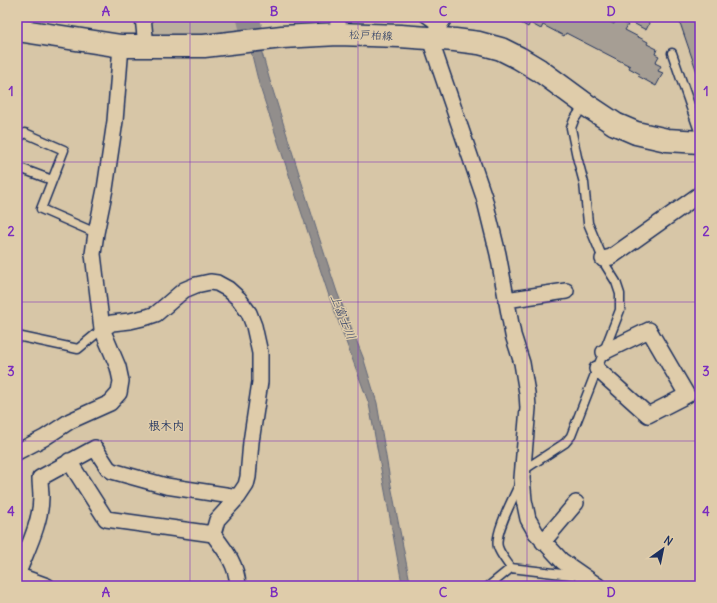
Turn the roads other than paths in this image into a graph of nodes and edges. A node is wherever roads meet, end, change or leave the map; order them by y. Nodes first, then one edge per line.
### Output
1 (143, 17) edge
2 (424, 17) edge
3 (338, 26) edge
4 (438, 27) edge
5 (17, 30) edge
6 (121, 46) junction
7 (146, 46) junction
8 (672, 53) dead end
9 (584, 104) junction
10 (700, 134) edge
11 (17, 142) edge
12 (700, 142) edge
13 (17, 167) edge
14 (52, 180) junction
15 (700, 194) edge
16 (96, 233) junction
17 (603, 259) junction
18 (566, 291) dead end
19 (506, 300) junction
20 (102, 329) junction
21 (17, 336) edge
22 (604, 352) junction
23 (596, 369) junction
24 (17, 452) edge
25 (69, 461) junction
26 (522, 474) junction
27 (238, 497) junction
28 (576, 503) dead end
29 (213, 534) junction
30 (543, 542) junction
31 (511, 568) junction
32 (18, 573) edge
33 (584, 577) junction
34 (47, 586) edge
35 (238, 586) edge
36 (489, 586) edge
37 (598, 586) edge

1 - 7 street
2 - 4 lane
3 - 4 main road, 松戸柏線
3 - 7 main road, 松戸柏線
4 - 9 main road, 松戸柏線
4 - 19 street
5 - 6 main road, 松戸柏線
6 - 7 main road, 松戸柏線
6 - 16 street
8 - 10 lane
9 - 12 main road, 松戸柏線
9 - 17 lane
11 - 14 lane
13 - 14 lane
14 - 16 lane
15 - 17 street
16 - 20 street
17 - 22 lane
18 - 19 street
19 - 26 street
20 - 21 lane
20 - 24 street
20 - 27 street
22 - 23 lane
22 - 23 street
23 - 26 lane
25 - 27 street
25 - 29 street
25 - 32 street
26 - 30 street
26 - 31 lane
27 - 29 street
28 - 30 street
29 - 35 street
30 - 33 street
31 - 33 lane
31 - 36 lane
32 - 34 street
33 - 37 street

